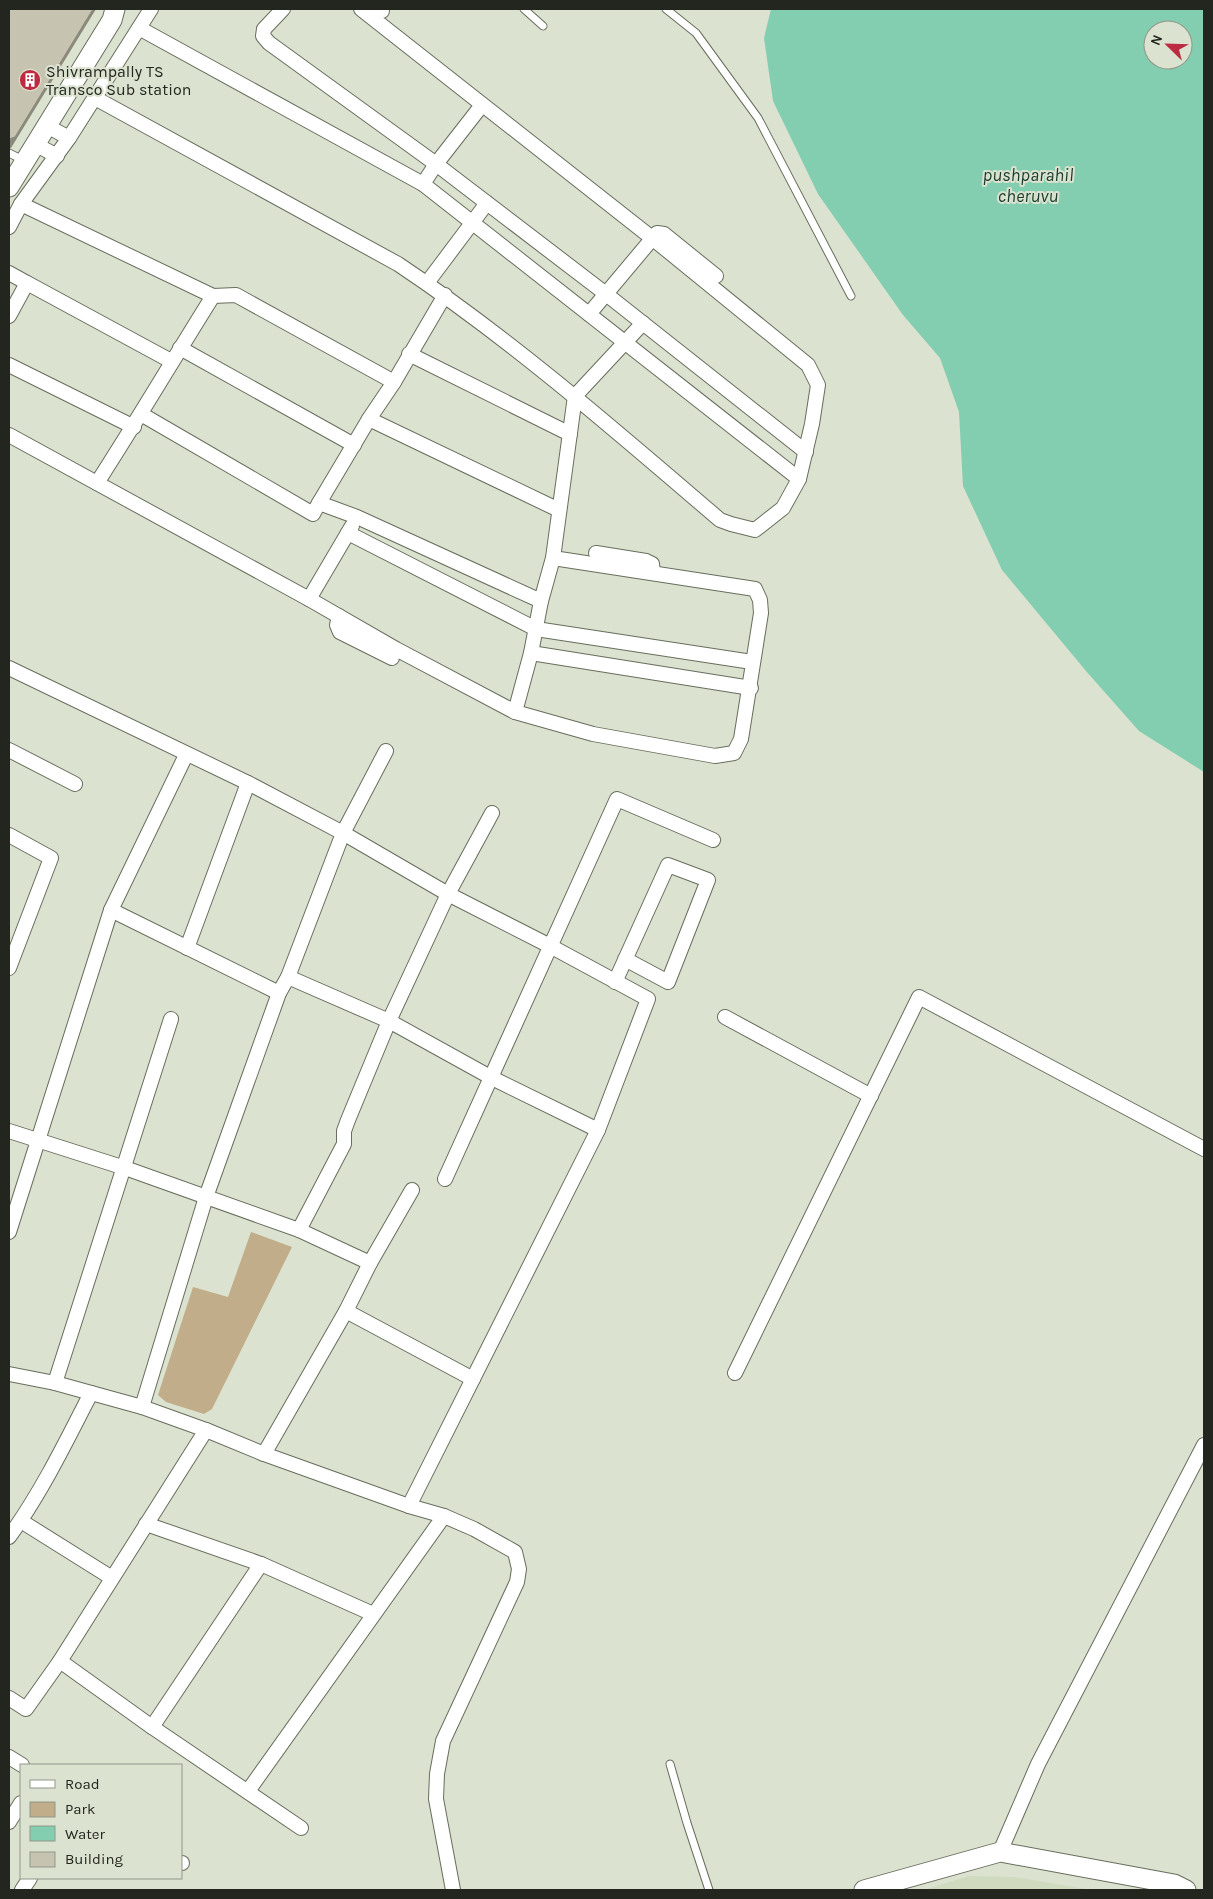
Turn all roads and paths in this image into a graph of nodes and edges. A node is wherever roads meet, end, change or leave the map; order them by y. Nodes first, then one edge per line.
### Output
1 (115, 9) edge
2 (151, 9) edge
3 (283, 9) edge
4 (361, 9) edge
5 (524, 9) edge
6 (666, 9) edge
7 (543, 26) dead end
8 (139, 28) junction
9 (95, 98) junction
10 (482, 105) junction
11 (47, 126) junction
12 (69, 138) junction
13 (36, 144) junction
14 (57, 156) junction
15 (17, 157) edge
16 (436, 164) junction
17 (423, 184) junction
18 (9, 187) edge
19 (487, 203) junction
20 (21, 204) junction
21 (472, 222) junction
22 (9, 226) edge
23 (652, 238) junction
24 (9, 274) edge
25 (716, 276) dead end
26 (26, 283) junction
27 (427, 283) junction
28 (606, 294) junction
29 (445, 295) junction
30 (213, 296) junction
31 (851, 296) dead end
32 (589, 314) junction
33 (9, 316) edge
34 (643, 323) junction
35 (625, 342) junction
36 (180, 348) junction
37 (409, 354) junction
38 (171, 361) junction
39 (9, 365) edge
40 (394, 382) junction
41 (575, 396) junction
42 (141, 414) junction
43 (369, 419) junction
44 (134, 427) junction
45 (570, 434) junction
46 (9, 435) edge
47 (354, 445) junction
48 (806, 452) junction
49 (799, 479) junction
50 (97, 483) junction
51 (319, 503) junction
52 (559, 510) junction
53 (357, 517) junction
54 (348, 533) junction
55 (596, 553) dead end
56 (554, 558) junction
57 (653, 573) junction
58 (309, 599) junction
59 (541, 601) junction
60 (338, 616) junction
61 (536, 629) junction
62 (531, 653) junction
63 (392, 658) dead end
64 (752, 662) junction
65 (9, 668) edge
66 (750, 688) junction
67 (515, 712) junction
68 (9, 750) edge
69 (386, 751) dead end
70 (186, 755) junction
71 (75, 784) dead end
72 (248, 784) junction
73 (492, 813) dead end
74 (343, 833) junction
75 (9, 835) edge
76 (713, 840) dead end
77 (448, 894) junction
78 (111, 910) junction
79 (15, 932) edge
80 (552, 947) junction
81 (188, 948) junction
82 (625, 959) junction
83 (9, 968) edge
84 (288, 977) junction
85 (615, 982) junction
86 (278, 993) junction
87 (725, 1016) dead end
88 (172, 1019) dead end
89 (389, 1021) junction
90 (492, 1078) junction
91 (871, 1096) junction
92 (598, 1130) junction
93 (9, 1132) edge
94 (37, 1140) junction
95 (1204, 1149) edge
96 (125, 1168) junction
97 (446, 1179) dead end
98 (412, 1190) dead end
99 (206, 1197) junction
100 (299, 1230) junction
101 (9, 1232) edge
102 (370, 1263) junction
103 (346, 1311) junction
104 (735, 1373) dead end
105 (9, 1374) edge
106 (473, 1379) junction
107 (55, 1383) junction
108 (91, 1393) junction
109 (142, 1407) junction
110 (206, 1430) junction
111 (1204, 1445) edge
112 (264, 1454) junction
113 (409, 1506) junction
114 (444, 1516) junction
115 (21, 1521) junction
116 (146, 1524) junction
117 (9, 1537) edge
118 (261, 1564) junction
119 (112, 1578) junction
120 (373, 1614) junction
121 (60, 1661) junction
122 (9, 1698) edge
123 (152, 1727) junction
124 (9, 1757) edge
125 (20, 1764) edge
126 (670, 1764) dead end
127 (248, 1791) junction
128 (20, 1804) edge
129 (9, 1822) edge
130 (301, 1828) dead end
131 (1000, 1852) junction
132 (29, 1879) edge
133 (22, 1890) edge
134 (453, 1890) edge
135 (708, 1890) edge
136 (864, 1890) edge
137 (1186, 1890) edge

1 - 11 street
2 - 8 street
3 - 16 street
4 - 10 street
5 - 7 lane
6 - 31 lane
8 - 9 street
8 - 17 street
9 - 12 street
9 - 27 street
10 - 16 street
10 - 23 street
11 - 12 street
11 - 13 street
12 - 14 street
13 - 14 street
13 - 15 street
14 - 20 street
15 - 18 street
16 - 17 street
16 - 19 street
17 - 21 street
19 - 21 street
19 - 28 street
20 - 22 street
20 - 30 street
21 - 27 street
21 - 32 street
23 - 25 street
23 - 28 street
23 - 48 street
24 - 26 street
26 - 33 street
26 - 38 street
27 - 29 street
28 - 32 street
28 - 34 street
29 - 37 street
29 - 41 street
30 - 36 street
30 - 40 street
32 - 35 street
34 - 35 street
34 - 48 street
35 - 41 street
35 - 49 street
36 - 38 street
36 - 47 street
37 - 40 street
37 - 45 street
38 - 42 street
39 - 44 street
40 - 43 street
41 - 45 street
41 - 49 street
42 - 44 street
42 - 51 street
43 - 47 street
43 - 52 street
44 - 50 street
45 - 52 street
46 - 50 street
47 - 51 street
48 - 49 street
50 - 58 street
51 - 53 street
52 - 56 street
53 - 54 street
53 - 59 street
54 - 58 street
54 - 61 street
55 - 57 street
56 - 57 street
56 - 59 street
57 - 64 street
58 - 60 street
59 - 61 street
60 - 63 street
60 - 67 street
61 - 62 street
61 - 64 street
62 - 66 street
62 - 67 street
64 - 66 street
65 - 70 street
66 - 67 street
68 - 71 street
69 - 74 street
70 - 72 street
70 - 78 street
72 - 74 street
72 - 81 street
73 - 77 street
74 - 77 street
74 - 84 street
75 - 79 street
76 - 80 street
77 - 80 street
77 - 89 street
78 - 81 street
78 - 94 street
79 - 83 street
80 - 85 street
80 - 90 street
81 - 86 street
82 - 82 street
82 - 85 street
84 - 86 street
84 - 89 street
85 - 92 street
86 - 99 street
87 - 91 street
88 - 96 street
89 - 90 street
89 - 100 street
90 - 92 street
90 - 97 street
91 - 95 street
91 - 104 street
92 - 106 street
93 - 94 street
94 - 96 street
94 - 101 street
96 - 99 street
96 - 107 street
98 - 102 street
99 - 100 street
99 - 109 street
100 - 102 street
102 - 103 street
103 - 106 street
103 - 112 street
105 - 107 street
106 - 113 street
107 - 108 street
108 - 109 street
108 - 115 street
109 - 110 street
110 - 112 street
110 - 116 street
111 - 131 street
112 - 113 street
113 - 114 street
114 - 120 street
114 - 134 street
115 - 117 street
115 - 119 street
116 - 118 street
116 - 119 street
118 - 120 street
118 - 123 street
119 - 121 street
120 - 127 street
121 - 122 street
121 - 123 street
123 - 127 street
124 - 125 street
126 - 135 lane
127 - 130 street
128 - 129 street
131 - 136 street
131 - 137 street
132 - 133 street

